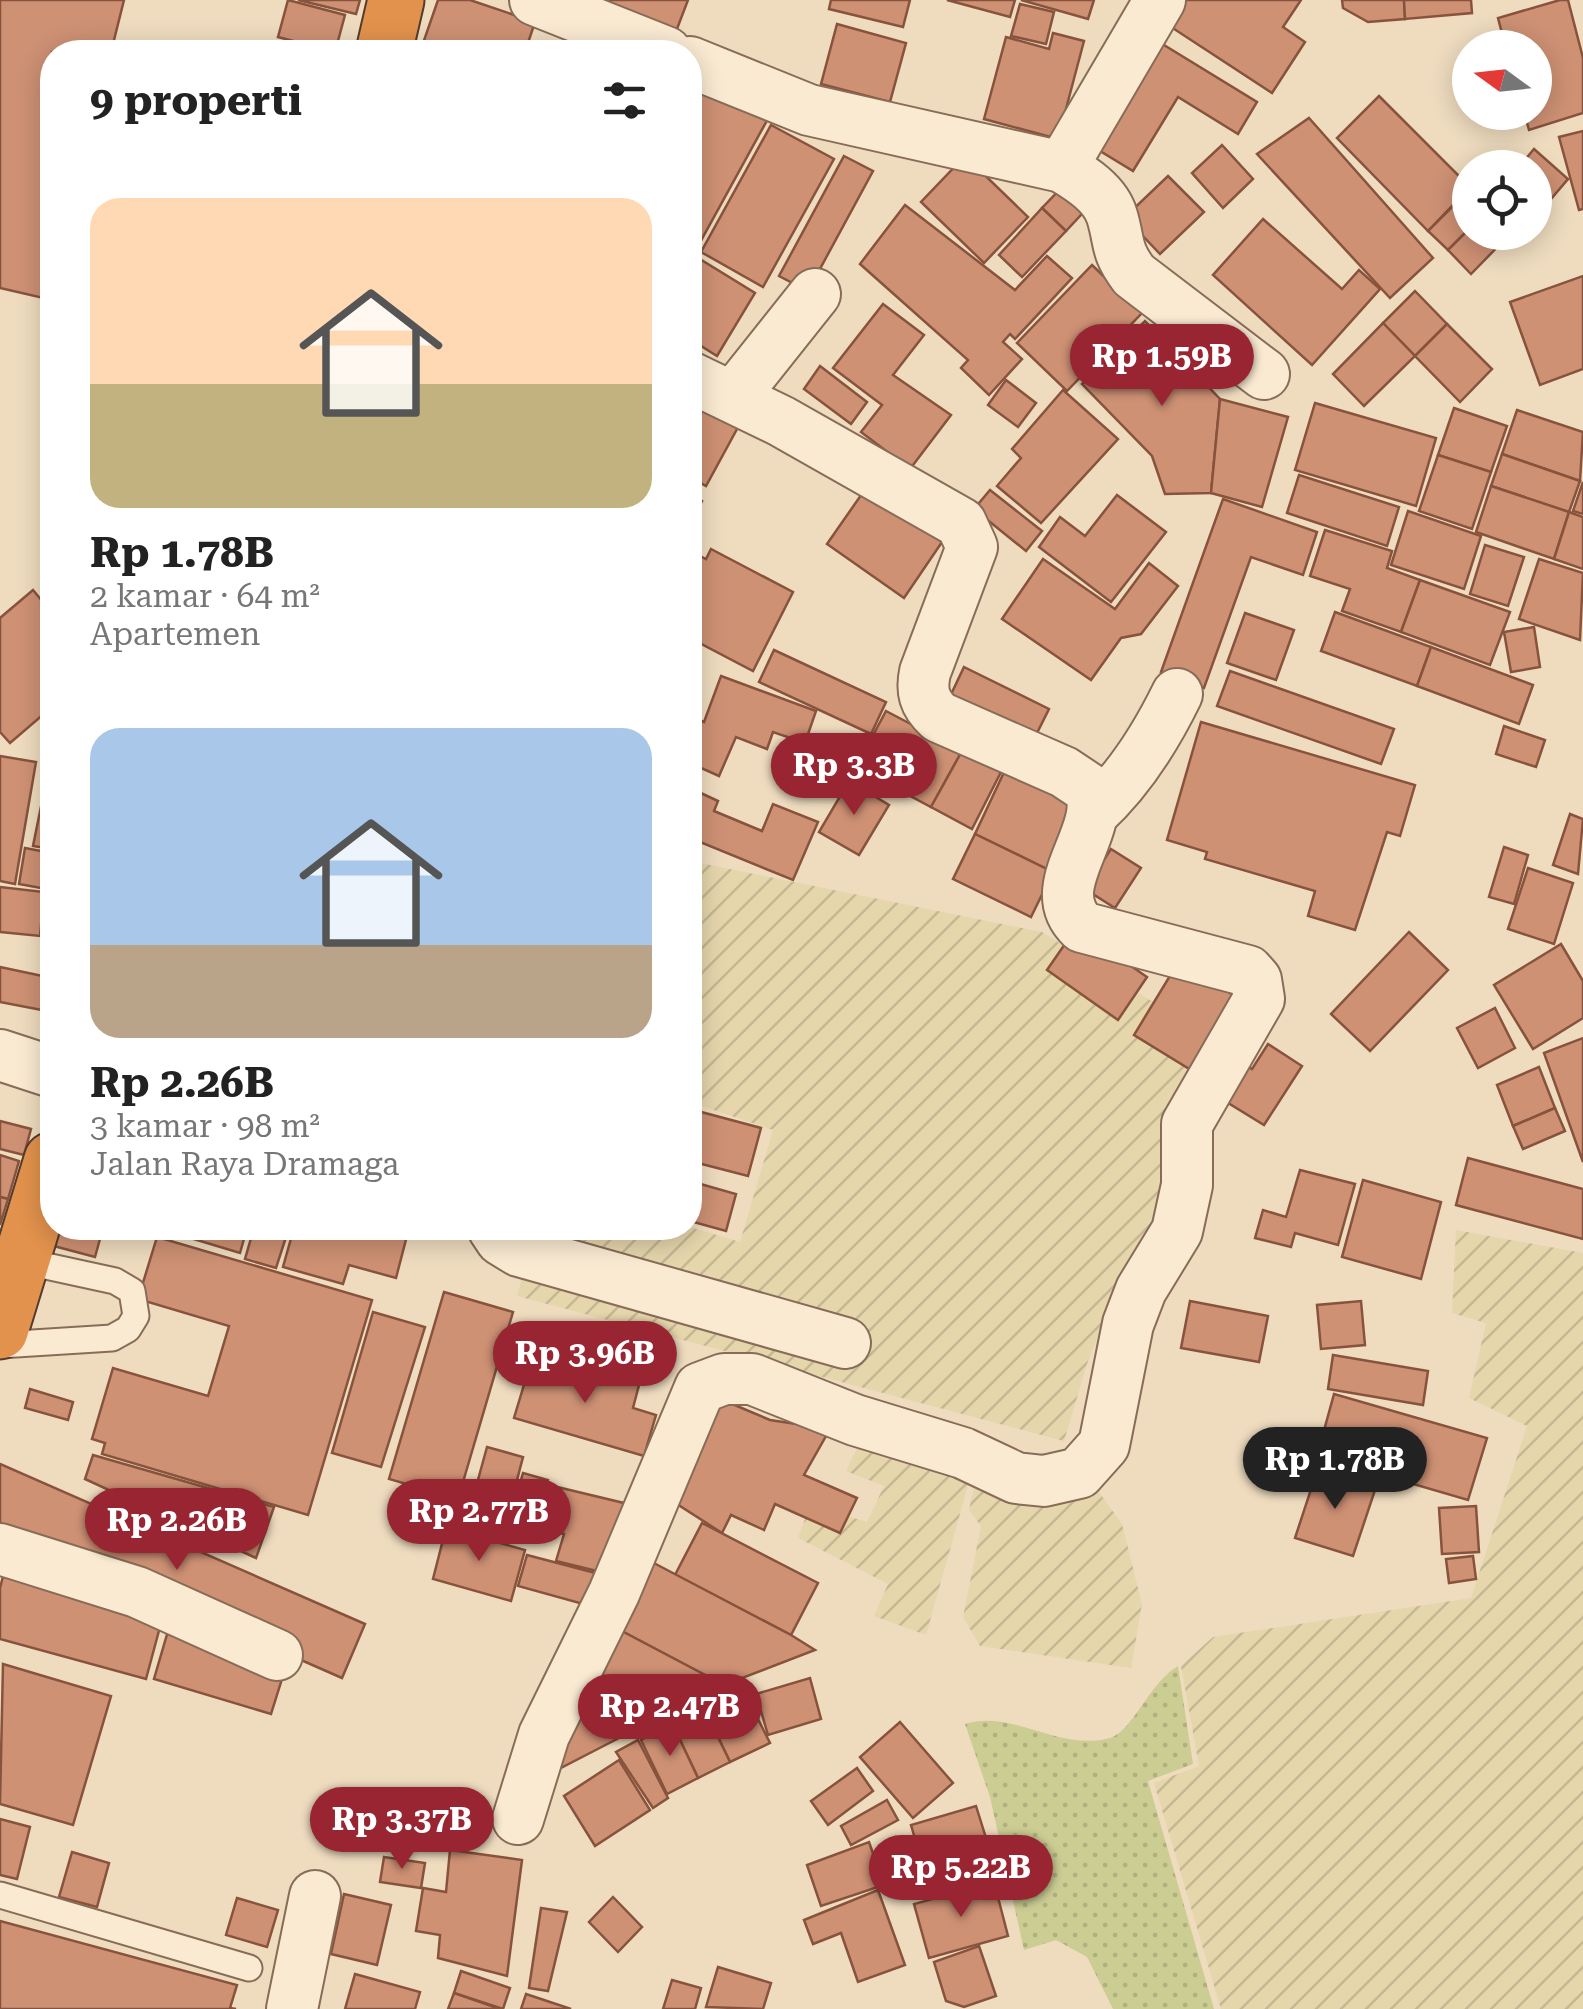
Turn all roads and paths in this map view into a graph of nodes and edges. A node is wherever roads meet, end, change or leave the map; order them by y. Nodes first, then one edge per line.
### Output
1 (396, 0) edge
2 (535, 0) edge
3 (1160, 0) edge
4 (387, 40) edge
5 (636, 40) edge
6 (702, 67) edge
7 (1062, 166) junction
8 (815, 294) dead end
9 (1264, 374) dead end
10 (712, 387) edge
11 (1177, 694) dead end
12 (1092, 813) junction
13 (0, 1055) edge
14 (40, 1068) edge
15 (40, 1200) edge
16 (500, 1240) edge
17 (22, 1260) junction
18 (0, 1331) edge
19 (845, 1343) dead end
20 (0, 1345) edge
21 (0, 1549) edge
22 (277, 1655) dead end
23 (518, 1819) dead end
24 (0, 1895) edge
25 (315, 1896) dead end
26 (249, 1968) dead end
27 (292, 2009) edge

1 - 4 highway
2 - 5 street
3 - 7 street
6 - 7 street
7 - 9 street
8 - 10 street
10 - 12 street
11 - 12 street
12 - 23 street
13 - 14 street
15 - 17 highway
16 - 19 street
17 - 18 highway
17 - 20 lane
21 - 22 street
24 - 26 lane
25 - 27 street

